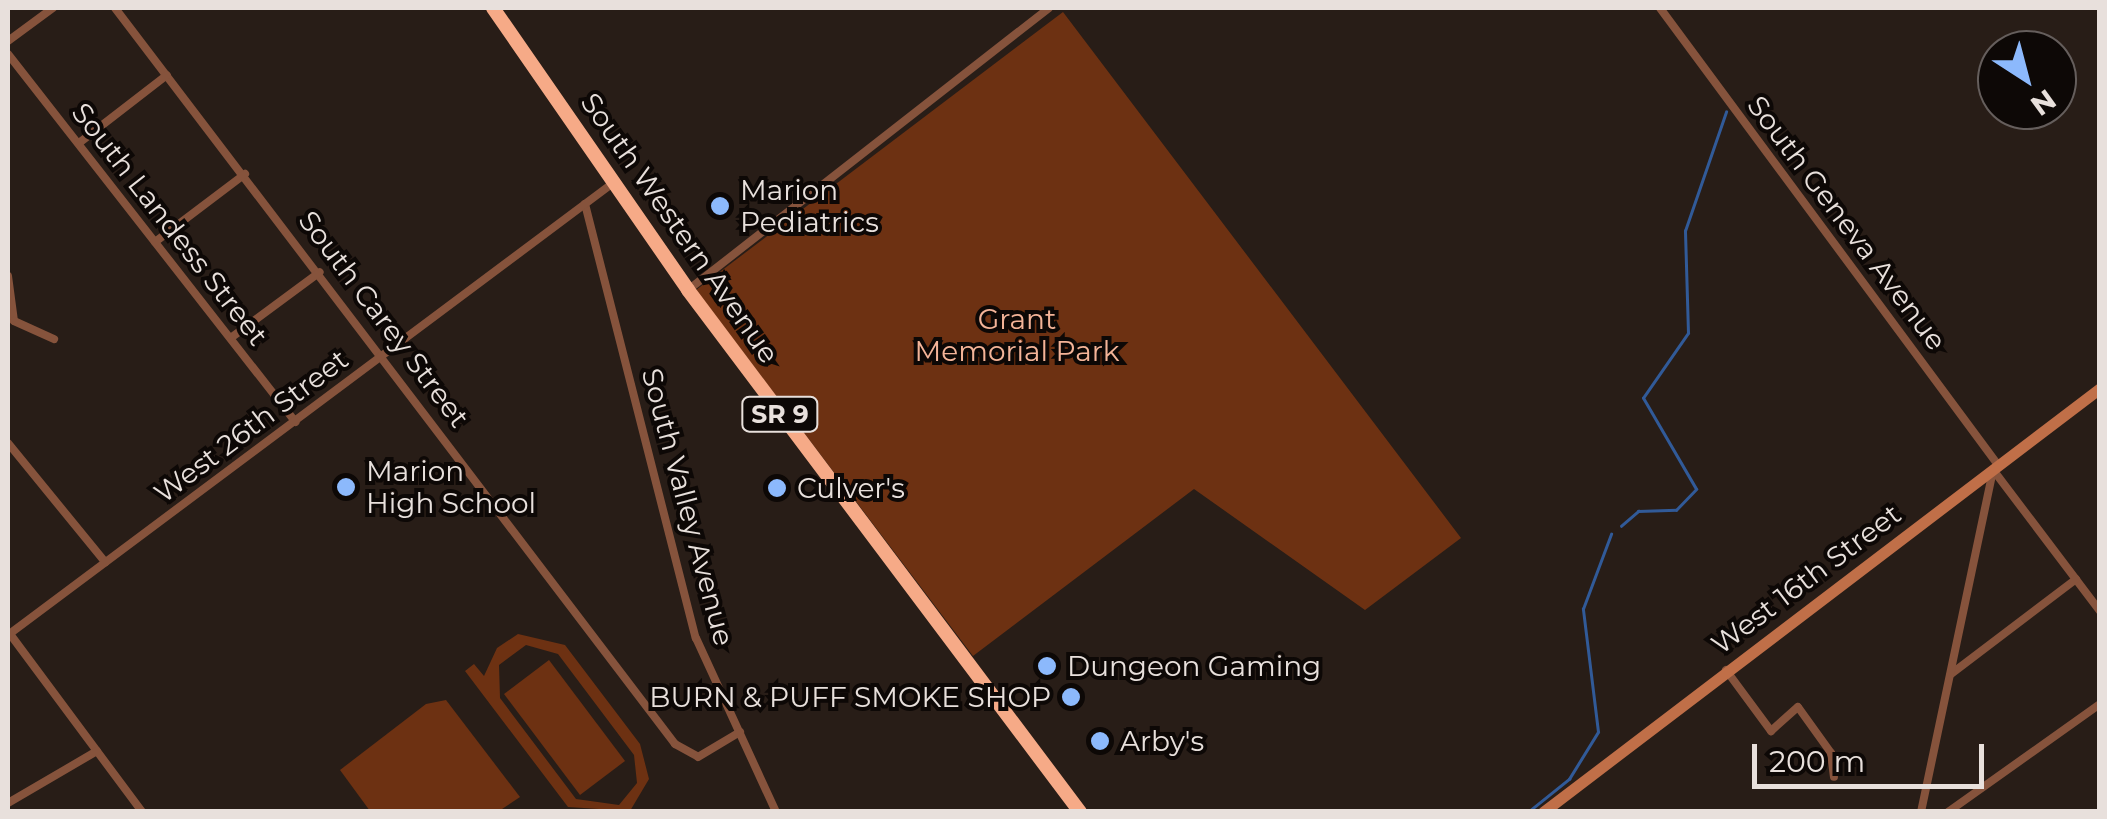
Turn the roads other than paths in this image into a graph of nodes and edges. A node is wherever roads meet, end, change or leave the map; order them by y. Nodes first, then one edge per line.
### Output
1 (53, 8) edge
2 (116, 8) edge
3 (494, 8) edge
4 (1049, 8) edge
5 (1660, 8) edge
6 (8, 42) edge
7 (8, 54) edge
8 (168, 75) junction
9 (79, 143) junction
10 (246, 174) junction
11 (617, 180) junction
12 (585, 204) junction
13 (154, 242) junction
14 (320, 272) junction
15 (8, 276) edge
16 (688, 290) junction
17 (11, 323) edge
18 (232, 337) junction
19 (54, 339) dead end
20 (383, 356) junction
21 (2100, 388) edge
22 (296, 422) junction
23 (9, 448) edge
24 (1995, 468) junction
25 (104, 562) junction
26 (2076, 579) junction
27 (2100, 612) edge
28 (9, 635) edge
29 (1726, 670) junction
30 (1951, 674) junction
31 (2100, 704) edge
32 (740, 732) junction
33 (97, 750) junction
34 (1834, 777) dead end
35 (8, 804) edge
36 (142, 812) edge
37 (776, 812) edge
38 (1080, 812) edge
39 (1543, 812) edge
40 (1921, 812) edge
41 (1948, 812) edge

1 - 6 street
2 - 8 street, South Carey Street
3 - 11 highway, South Western Avenue / SR 9
4 - 16 street
5 - 24 street, South Geneva Avenue
7 - 9 street, South Landess Street
8 - 9 street
8 - 10 street, South Carey Street
9 - 13 street, South Landess Street
10 - 13 street
10 - 14 street, South Carey Street
11 - 12 street, West 26th Street
11 - 16 highway, South Western Avenue / SR 9
12 - 20 street, West 26th Street
12 - 32 street, South Valley Avenue
13 - 18 street, South Landess Street
14 - 18 street
14 - 20 street, South Carey Street
15 - 17 street
16 - 38 highway, South Western Avenue / SR 9
17 - 19 street
18 - 22 street, South Landess Street
20 - 22 street, West 26th Street
20 - 32 street, South Carey Street
21 - 24 street, West 16th Street
22 - 25 street, West 26th Street
23 - 25 street
24 - 26 street, South Geneva Avenue
24 - 29 street, West 16th Street
24 - 30 street
25 - 28 street, West 26th Street
26 - 27 street, South Geneva Avenue
26 - 30 street
28 - 33 street
29 - 34 street
29 - 39 street, West 16th Street
30 - 40 street
31 - 41 street
32 - 37 street, South Valley Avenue
33 - 35 street
33 - 36 street

